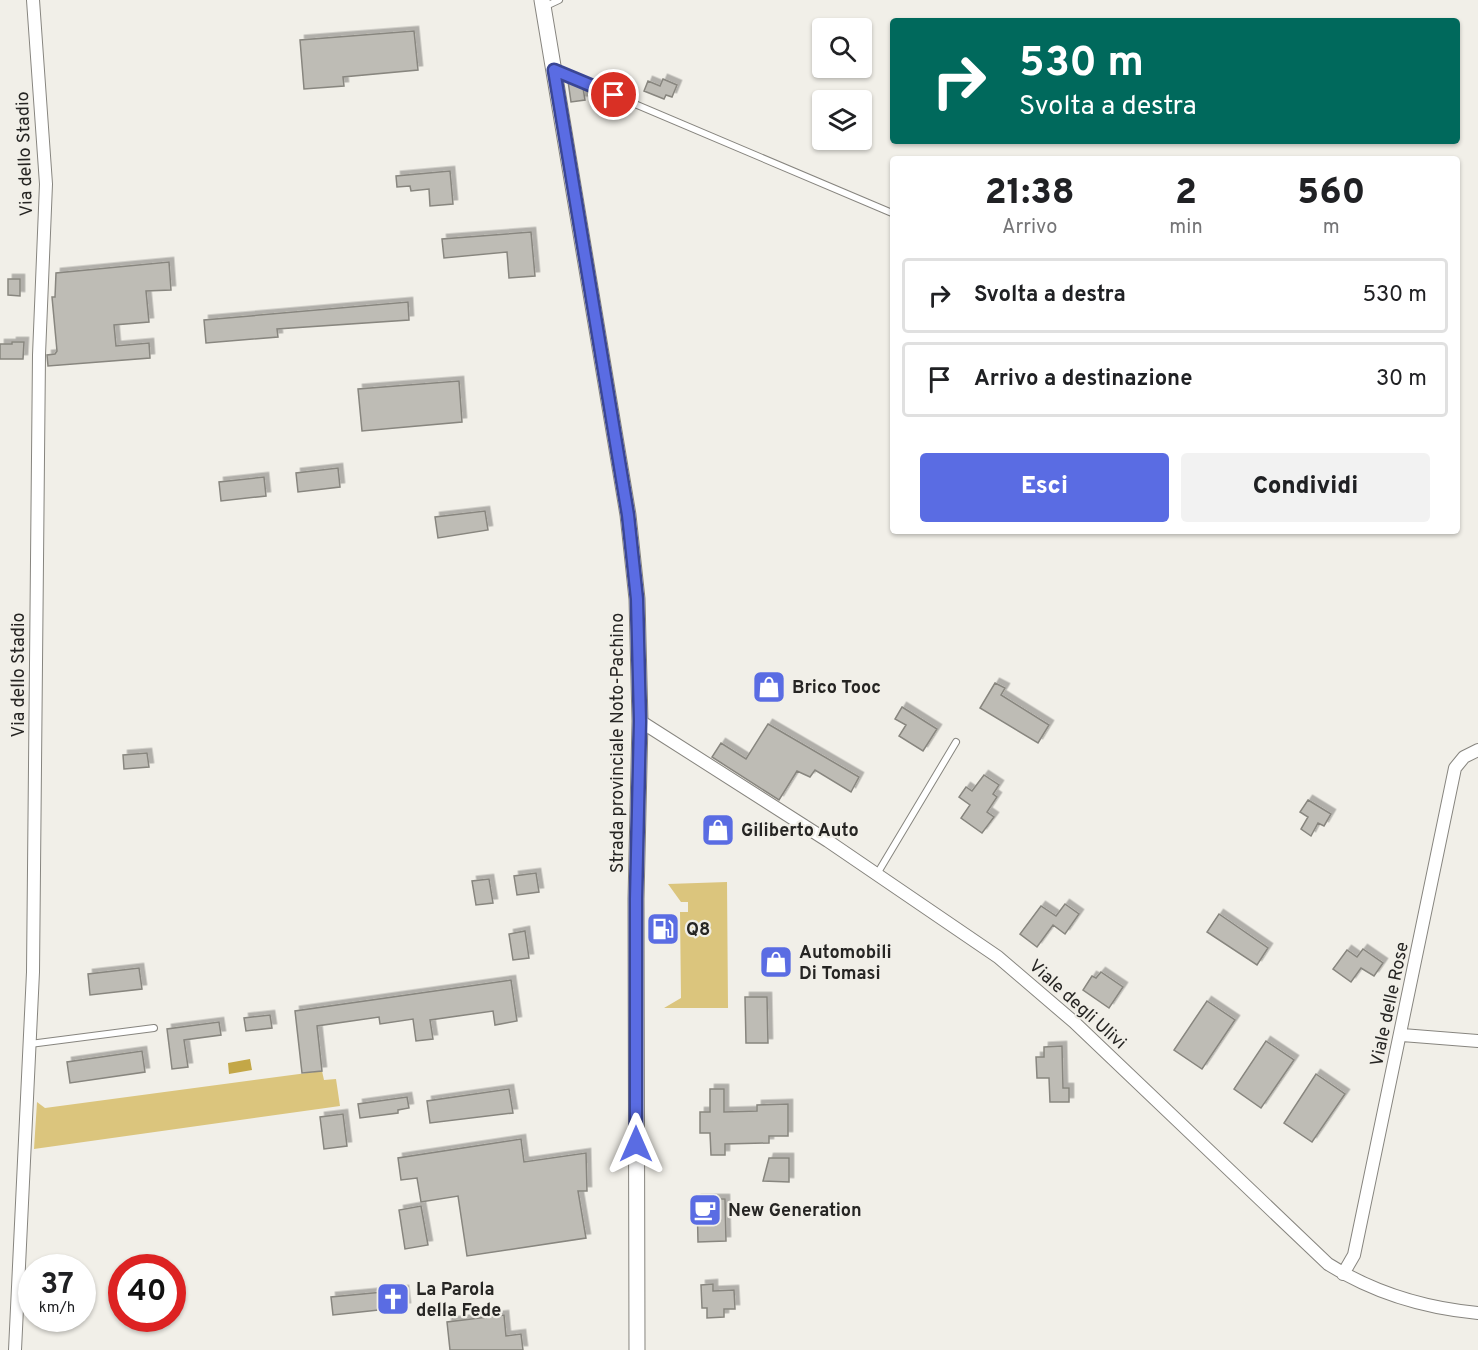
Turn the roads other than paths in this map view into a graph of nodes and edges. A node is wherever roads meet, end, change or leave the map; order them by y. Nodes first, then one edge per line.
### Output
1 (33, 0) edge
2 (559, 0) edge
3 (542, 3) edge
4 (554, 70) junction
5 (890, 212) edge
6 (640, 721) junction
7 (956, 742) dead end
8 (1478, 750) edge
9 (877, 874) junction
10 (154, 1028) dead end
11 (1401, 1035) junction
12 (1478, 1041) edge
13 (30, 1044) junction
14 (1343, 1274) junction
15 (1478, 1313) edge
16 (15, 1350) edge
17 (637, 1350) edge

1 - 13 street, Via dello Stadio
2 - 3 lane
3 - 4 street, Strada provinciale Noto-Pachino
4 - 5 lane
4 - 6 street, Strada provinciale Noto-Pachino
6 - 9 street, Viale degli Ulivi
6 - 17 street, Strada provinciale Noto-Pachino
7 - 9 lane
8 - 11 street, Viale delle Rose
9 - 14 street, Viale degli Ulivi
10 - 13 lane
11 - 12 street
11 - 14 street, Viale delle Rose
13 - 16 street, Via dello Stadio
14 - 15 street, Viale degli Ulivi

